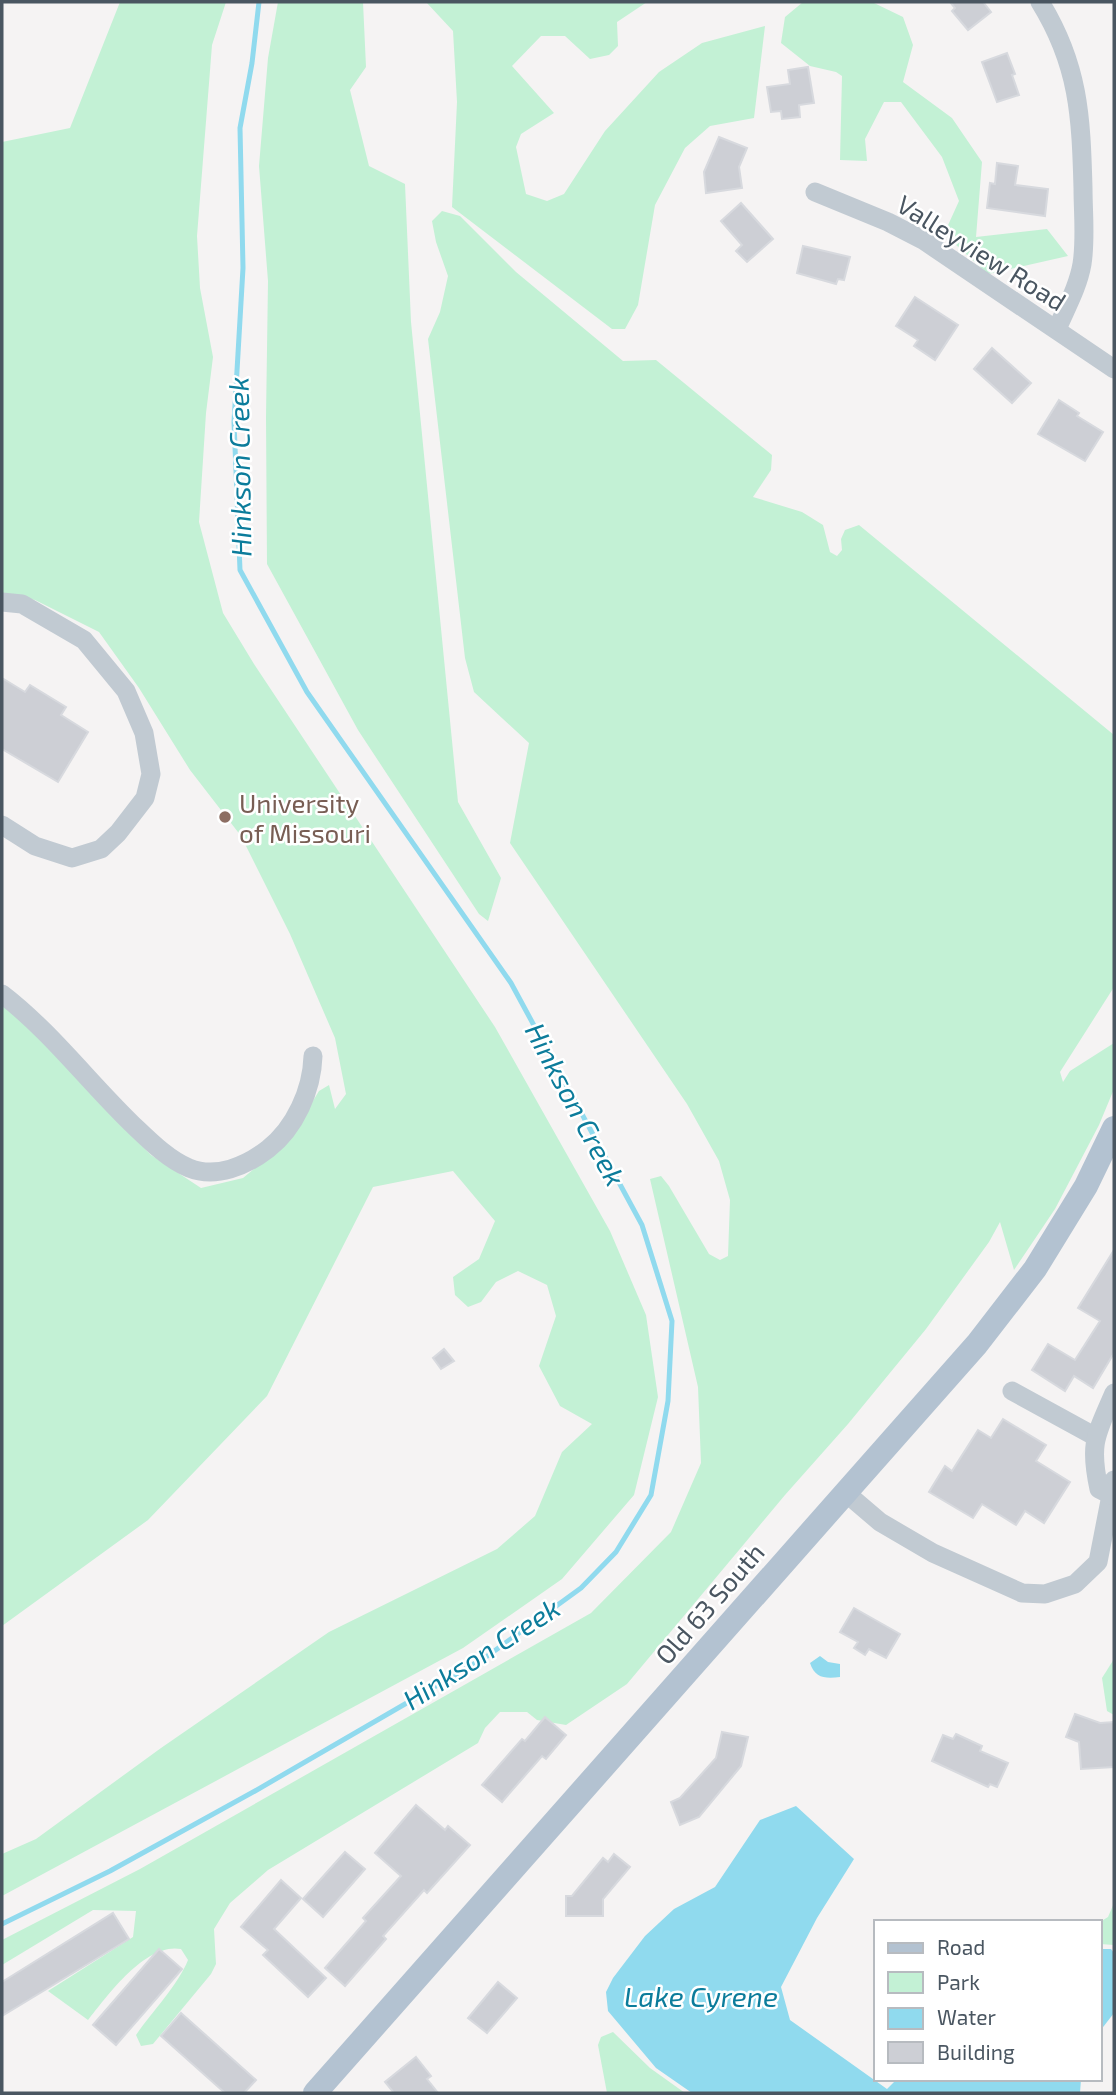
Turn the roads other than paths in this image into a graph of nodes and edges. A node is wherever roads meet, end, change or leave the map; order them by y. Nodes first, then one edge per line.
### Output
1 (1040, 2) edge
2 (815, 192) dead end
3 (1057, 329) junction
4 (1114, 369) edge
5 (2, 602) edge
6 (2, 825) edge
7 (2, 994) edge
8 (313, 1056) dead end
9 (1114, 1128) edge
10 (1012, 1391) dead end
11 (1114, 1393) edge
12 (1096, 1437) junction
13 (1113, 1488) edge
14 (846, 1493) junction
15 (315, 2093) edge

1 - 3 street
2 - 3 street, Valleyview Road
3 - 4 street, Valleyview Road
5 - 6 street
7 - 8 street
9 - 14 main road, Old 63 South
10 - 12 street
11 - 12 street
12 - 13 street
13 - 14 street
14 - 15 main road, Old 63 South

